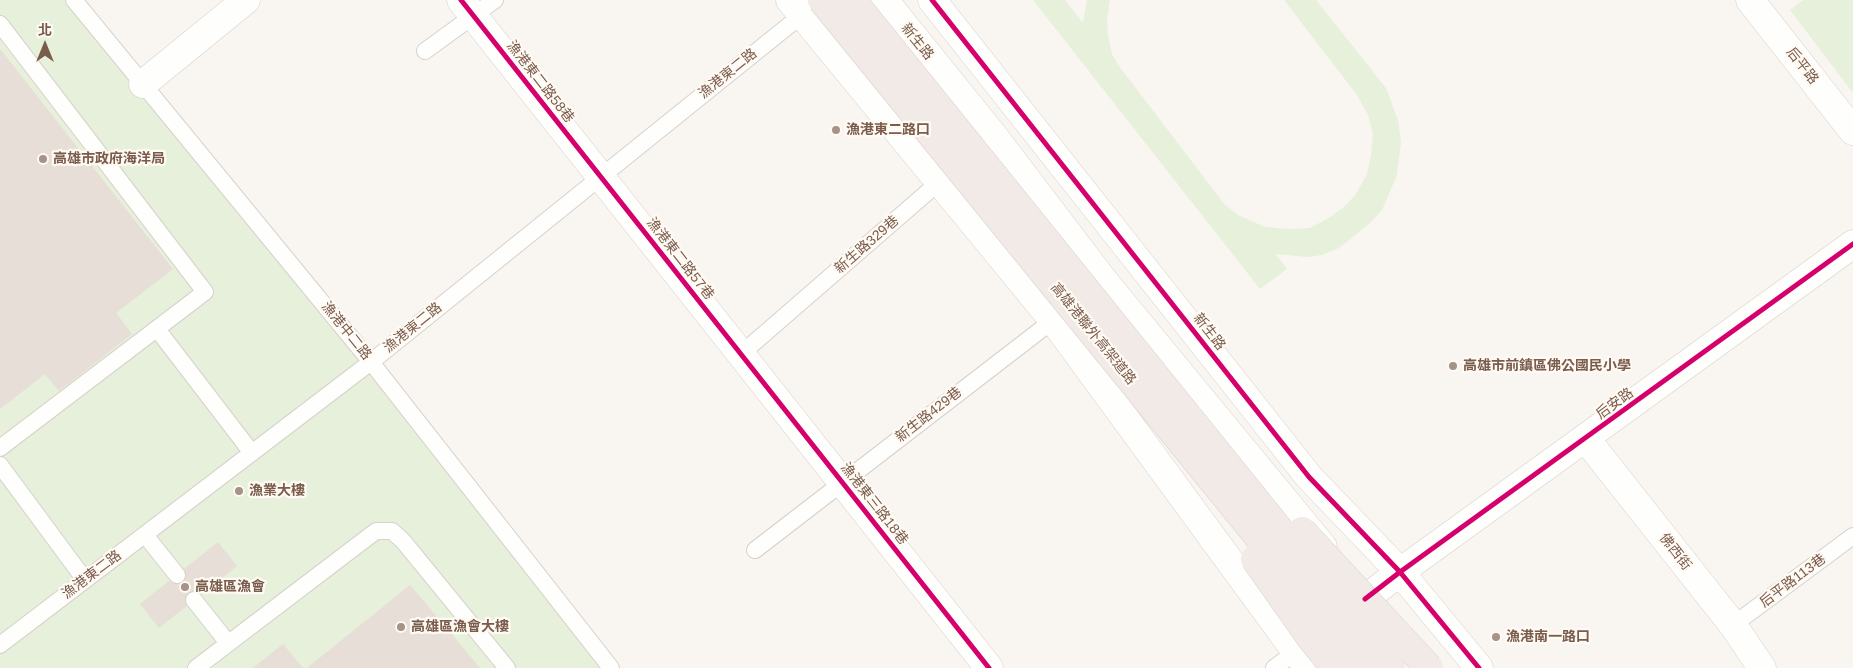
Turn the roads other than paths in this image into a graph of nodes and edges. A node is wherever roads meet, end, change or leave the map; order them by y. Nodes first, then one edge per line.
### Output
1 (74, 0) edge
2 (246, 0) edge
3 (495, 0) edge
4 (852, 0) edge
5 (884, 0) edge
6 (932, 0) edge
7 (950, 0) edge
8 (1760, 3) edge
9 (808, 4) edge
10 (467, 8) edge
11 (0, 24) edge
12 (425, 51) dead end
13 (143, 84) junction
14 (1853, 131) edge
15 (993, 136) junction
16 (601, 178) junction
17 (939, 182) junction
18 (1853, 244) edge
19 (1104, 281) junction
20 (1053, 320) junction
21 (157, 329) junction
22 (741, 354) junction
23 (371, 362) junction
24 (1130, 363) junction
25 (1586, 439) junction
26 (0, 448) edge
27 (252, 453) junction
28 (0, 465) edge
29 (842, 482) junction
30 (145, 535) junction
31 (1853, 536) edge
32 (754, 550) dead end
33 (1400, 572) junction
34 (177, 575) dead end
35 (85, 580) junction
36 (1365, 599) junction
37 (194, 600) dead end
38 (1733, 625) junction
39 (228, 643) junction
40 (0, 645) edge
41 (1292, 663) edge
42 (196, 668) edge
43 (507, 668) edge
44 (611, 668) edge
45 (989, 668) edge
46 (1335, 668) edge
47 (1365, 668) edge
48 (1391, 668) edge
49 (1420, 668) edge
50 (1429, 668) edge
51 (1479, 668) edge
52 (1762, 668) edge

1 - 13 lane, 漁港中二路
2 - 13 street
3 - 10 lane
4 - 24 highway, 高雄港聯外高架道路, bridge
5 - 15 street, 新生路
6 - 33 street, 新生路
7 - 33 street, 新生路
8 - 14 street, 后平路
9 - 16 lane, 漁港東二路
9 - 17 street
9 - 24 highway, 高雄港聯外高架道路, bridge
10 - 12 lane
10 - 16 street, 漁港東二路58巷
11 - 21 lane
13 - 23 lane, 漁港中二路
15 - 17 lane, 新生路329巷
15 - 19 street, 新生路
16 - 22 street, 漁港東二路57巷
16 - 23 lane, 漁港東二路
17 - 20 street
17 - 22 lane, 新生路329巷
18 - 25 street, 后安路
19 - 20 lane, 新生路429巷
19 - 36 street, 新生路
20 - 29 lane, 新生路429巷
20 - 41 street
21 - 26 lane
21 - 27 lane
22 - 29 street, 漁港東三路18巷
23 - 27 lane, 漁港東二路
23 - 44 lane, 漁港中二路
24 - 46 highway, bridge
24 - 47 highway, 高雄港聯外高架道路, bridge
24 - 48 highway, 高雄港聯外高架道路, bridge
24 - 50 highway, bridge
25 - 33 street, 后安路
25 - 38 street, 佛西街
27 - 30 lane, 漁港東二路
28 - 35 lane
29 - 32 lane, 新生路429巷
29 - 45 street, 漁港東三路18巷
30 - 34 lane
30 - 35 lane, 漁港東二路
31 - 38 lane, 后平路113巷
33 - 36 street, 后安路
33 - 51 street, 新生路
35 - 40 lane, 漁港東二路
36 - 41 lane
36 - 49 street, 新生路
37 - 39 lane
38 - 52 street, 佛西街
39 - 42 lane
39 - 43 lane

